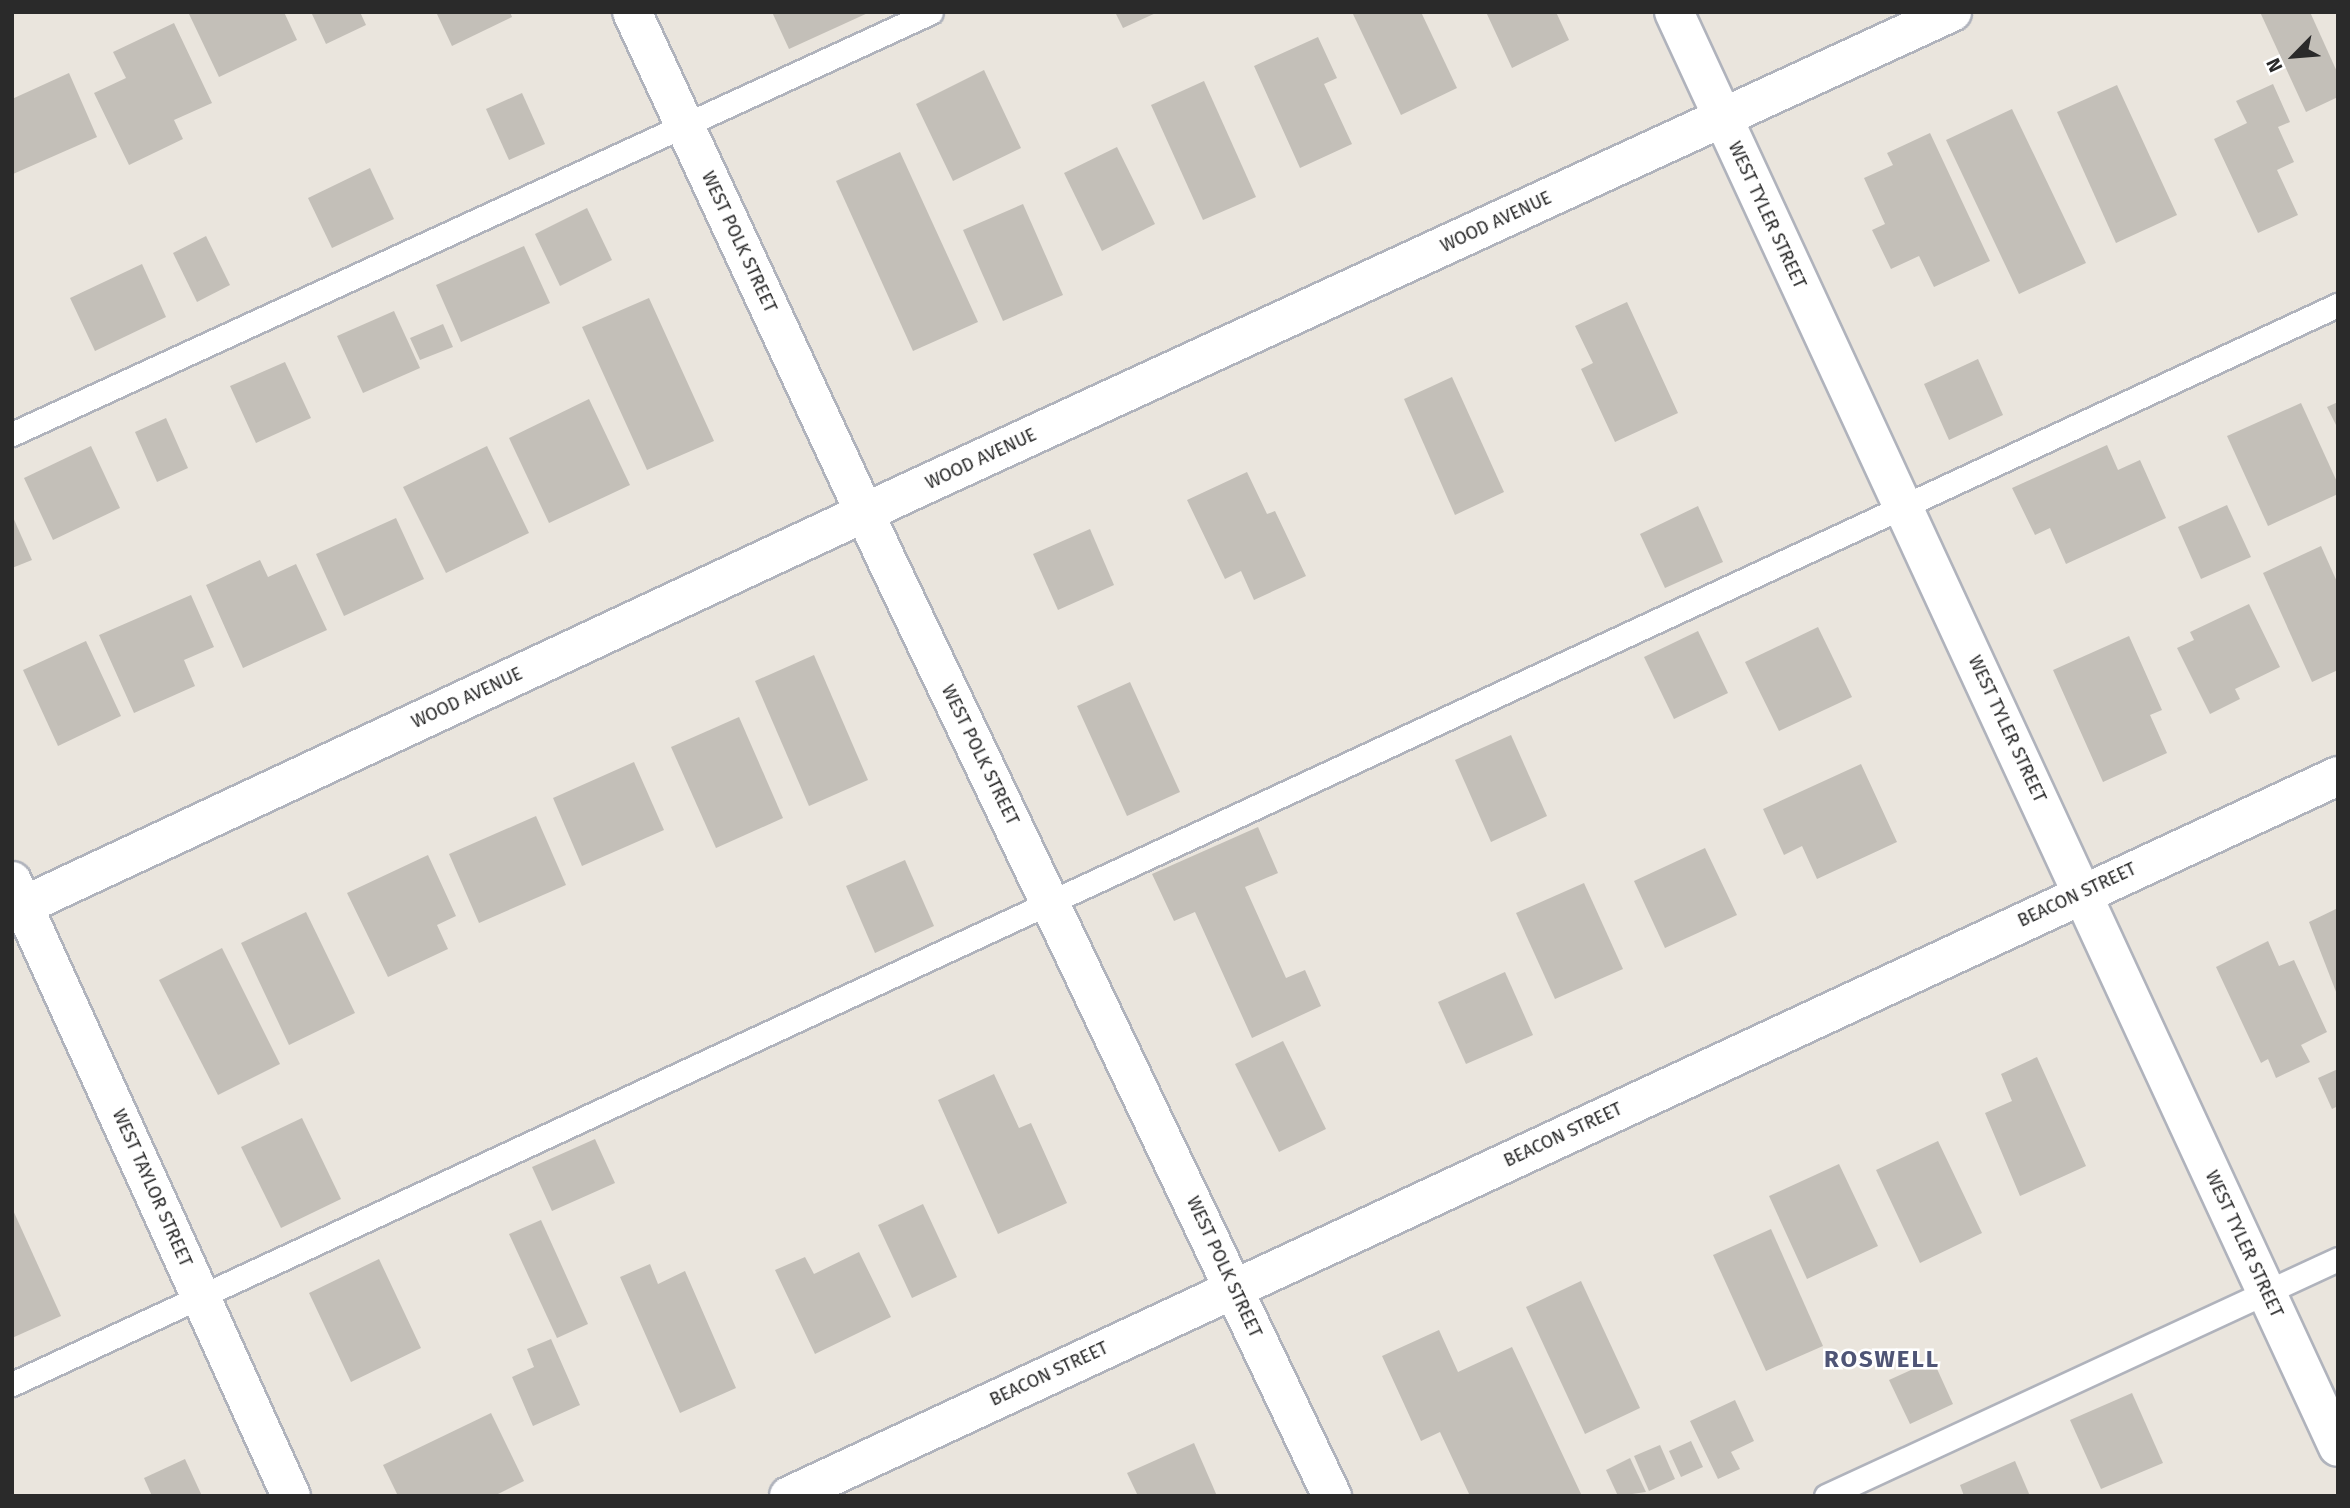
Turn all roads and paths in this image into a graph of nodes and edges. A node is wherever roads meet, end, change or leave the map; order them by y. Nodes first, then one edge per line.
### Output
1 (632, 12) edge
2 (931, 12) edge
3 (1674, 12) edge
4 (1952, 12) edge
5 (1722, 118) junction
6 (685, 127) junction
7 (2338, 305) edge
8 (12, 434) edge
9 (1902, 505) junction
10 (864, 513) junction
11 (2338, 776) edge
12 (2083, 892) junction
13 (16, 899) edge
14 (1050, 902) junction
15 (2338, 1259) edge
16 (1235, 1288) junction
17 (2267, 1293) junction
18 (201, 1296) junction
19 (12, 1384) edge
20 (2338, 1447) edge
21 (291, 1496) edge
22 (789, 1496) edge
23 (1332, 1496) edge
24 (1826, 1496) edge

1 - 6 street, WEST POLK STREET
2 - 6 lane
3 - 5 street, WEST TYLER STREET
4 - 5 street, WOOD AVENUE
5 - 9 street, WEST TYLER STREET
5 - 10 street, WOOD AVENUE
6 - 8 lane
6 - 10 street, WEST POLK STREET
7 - 9 lane
9 - 12 street, WEST TYLER STREET
9 - 14 lane
10 - 13 street, WOOD AVENUE
10 - 14 street, WEST POLK STREET
11 - 12 street, BEACON STREET
12 - 16 street, BEACON STREET
12 - 17 street, WEST TYLER STREET
13 - 18 street, WEST TAYLOR STREET
14 - 16 street, WEST POLK STREET
14 - 18 lane
15 - 17 lane
16 - 22 street, BEACON STREET
16 - 23 street, WEST POLK STREET
17 - 20 street, WEST TYLER STREET
17 - 24 lane
18 - 19 lane
18 - 21 street, WEST TAYLOR STREET

